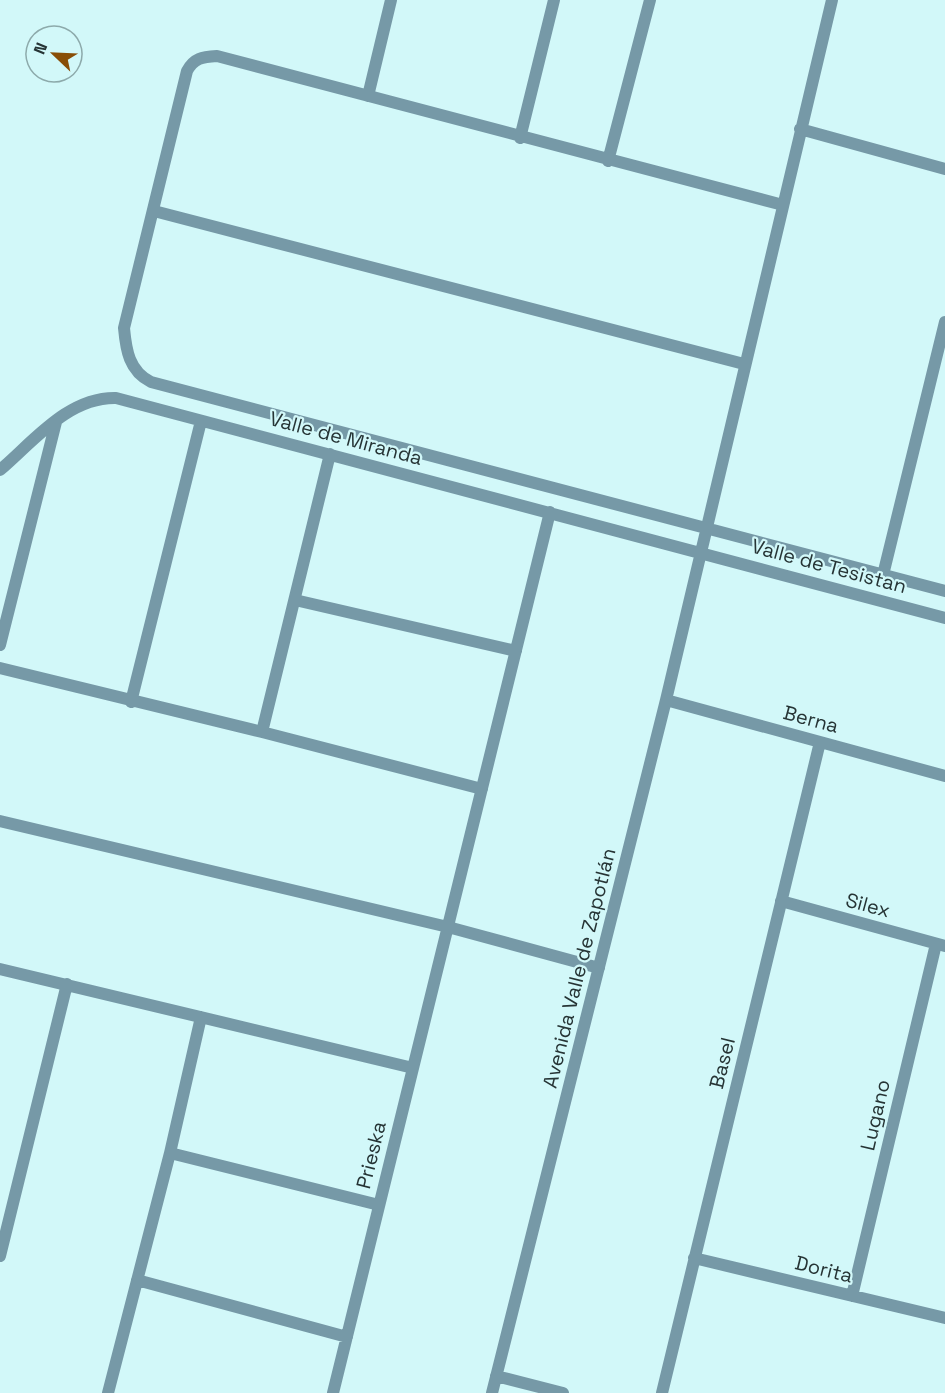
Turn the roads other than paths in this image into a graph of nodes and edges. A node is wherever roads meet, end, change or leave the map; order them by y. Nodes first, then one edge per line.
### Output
1 (391, 0) edge
2 (554, 0) edge
3 (650, 0) edge
4 (832, 0) edge
5 (368, 96) junction
6 (800, 129) junction
7 (520, 138) junction
8 (608, 160) junction
9 (945, 169) edge
10 (783, 205) junction
11 (154, 211) junction
12 (945, 322) edge
13 (744, 364) junction
14 (201, 421) junction
15 (56, 422) junction
16 (330, 454) junction
17 (0, 470) edge
18 (550, 512) junction
19 (707, 528) junction
20 (702, 552) junction
21 (883, 575) junction
22 (945, 591) edge
23 (295, 600) junction
24 (945, 618) edge
25 (0, 645) edge
26 (516, 651) junction
27 (0, 669) edge
28 (666, 700) junction
29 (131, 702) junction
30 (262, 732) junction
31 (820, 742) junction
32 (945, 776) edge
33 (482, 789) junction
34 (0, 821) edge
35 (782, 901) junction
36 (448, 927) junction
37 (940, 945) edge
38 (599, 968) junction
39 (0, 969) edge
40 (67, 984) junction
41 (201, 1017) junction
42 (413, 1068) junction
43 (170, 1153) junction
44 (380, 1204) junction
45 (0, 1256) edge
46 (694, 1258) junction
47 (137, 1280) junction
48 (852, 1296) junction
49 (945, 1318) edge
50 (347, 1337) junction
51 (496, 1376) junction
52 (108, 1393) edge
53 (333, 1393) edge
54 (492, 1393) edge
55 (564, 1393) edge
56 (662, 1393) edge

1 - 5 street
2 - 7 street
3 - 8 street
4 - 6 street, Avenida Valle de Zapotlán
5 - 7 street
5 - 11 street
6 - 9 street
6 - 10 street, Avenida Valle de Zapotlán
7 - 8 street
8 - 10 street
10 - 13 street, Avenida Valle de Zapotlán
11 - 13 street
11 - 19 street
12 - 21 street
13 - 19 street, Avenida Valle de Zapotlán
14 - 15 street, Valle de Miranda
14 - 16 street, Valle de Miranda
14 - 29 street
15 - 17 street, Valle de Miranda
15 - 25 street
16 - 18 street, Valle de Miranda
16 - 23 street
18 - 20 street, Valle de Miranda
18 - 26 street, Prieska
19 - 20 street, Avenida Valle de Zapotlán
19 - 21 street
20 - 24 street, Valle de Tesistan
20 - 28 street, Avenida Valle de Zapotlán
21 - 22 street
23 - 26 street
23 - 30 street
26 - 33 street, Prieska
27 - 29 street
28 - 31 street, Berna
28 - 38 street, Avenida Valle de Zapotlán
29 - 30 street
30 - 33 street
31 - 32 street, Berna
31 - 35 street, Basel
33 - 36 street, Prieska
34 - 36 street
35 - 37 street, Silex
35 - 46 street, Basel
36 - 38 street
36 - 42 street, Prieska
37 - 48 street, Lugano
38 - 51 street, Avenida Valle de Zapotlán
39 - 40 street
40 - 41 street
40 - 45 street
41 - 42 street
41 - 43 street
42 - 44 street, Prieska
43 - 44 street
43 - 47 street
44 - 50 street, Prieska
46 - 48 street, Dorita
46 - 56 street, Basel
47 - 50 street
47 - 52 street
48 - 49 street, Dorita
50 - 53 street, Prieska
51 - 54 street, Avenida Valle de Zapotlán
51 - 55 street

